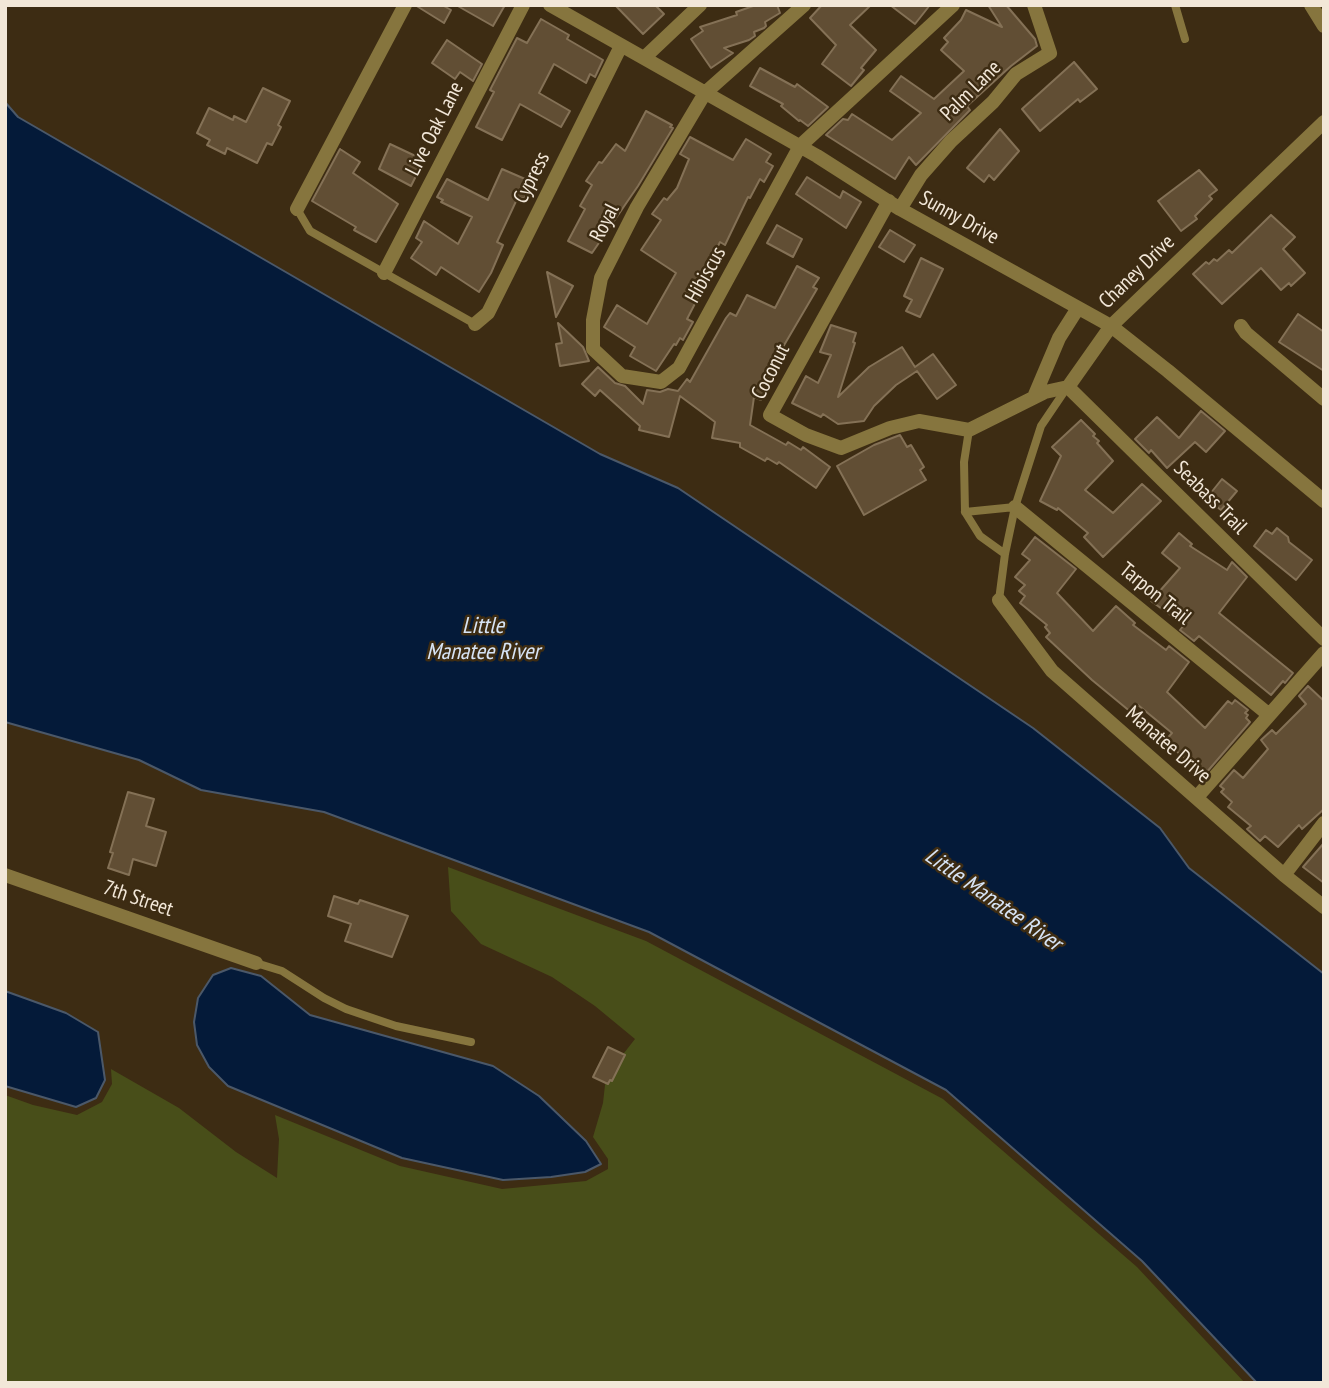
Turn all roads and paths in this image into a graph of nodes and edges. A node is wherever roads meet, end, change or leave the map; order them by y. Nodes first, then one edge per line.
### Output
1 (405, 5) edge
2 (523, 5) edge
3 (550, 5) edge
4 (700, 5) edge
5 (804, 5) edge
6 (953, 5) edge
7 (1034, 5) edge
8 (1175, 5) edge
9 (1311, 5) edge
10 (1324, 26) edge
11 (1185, 39) dead end
12 (621, 46) junction
13 (644, 58) junction
14 (705, 93) junction
15 (1324, 122) edge
16 (800, 146) junction
17 (895, 205) junction
18 (297, 209) joint
19 (384, 273) junction
20 (1078, 307) junction
21 (475, 324) joint
22 (1111, 326) junction
23 (1241, 326) dead end
24 (622, 376) joint
25 (1068, 387) junction
26 (1034, 397) junction
27 (1324, 399) edge
28 (969, 430) junction
29 (1324, 501) edge
30 (1015, 507) junction
31 (965, 512) junction
32 (1005, 554) junction
33 (999, 600) joint
34 (1324, 639) edge
35 (1324, 653) edge
36 (1268, 714) junction
37 (1197, 797) junction
38 (1324, 823) edge
39 (5, 875) edge
40 (1284, 875) junction
41 (1324, 907) edge
42 (256, 963) joint
43 (471, 1042) dead end

1 - 18 street
2 - 19 street, Live Oak Lane
3 - 12 street, Sunny Drive
4 - 13 street
5 - 14 street
6 - 16 street, Hibiscus
7 - 17 street, Palm Lane
8 - 11 lane
9 - 10 street
12 - 13 street, Sunny Drive
12 - 21 street, Cypress
13 - 14 street, Sunny Drive
14 - 16 street, Sunny Drive
14 - 24 street, Royal
15 - 22 street, Chaney Drive
16 - 17 street, Sunny Drive
16 - 24 street, Hibiscus
17 - 20 street, Sunny Drive
17 - 28 street, Coconut
18 - 19 lane
19 - 21 lane
20 - 22 street, Sunny Drive
20 - 26 street
22 - 25 street, Chaney Drive
22 - 29 street, Sunny Drive
23 - 27 street
25 - 26 street
25 - 30 lane
25 - 34 street, Seabass Trail
26 - 28 street
28 - 31 lane
30 - 31 lane
30 - 32 lane
30 - 36 street, Tarpon Trail
31 - 32 lane
32 - 33 lane
33 - 37 street, Manatee Drive
35 - 36 street
36 - 37 street
37 - 40 street, Manatee Drive
38 - 40 street
39 - 42 street, 7th Street
40 - 41 street, Manatee Drive
42 - 43 lane

